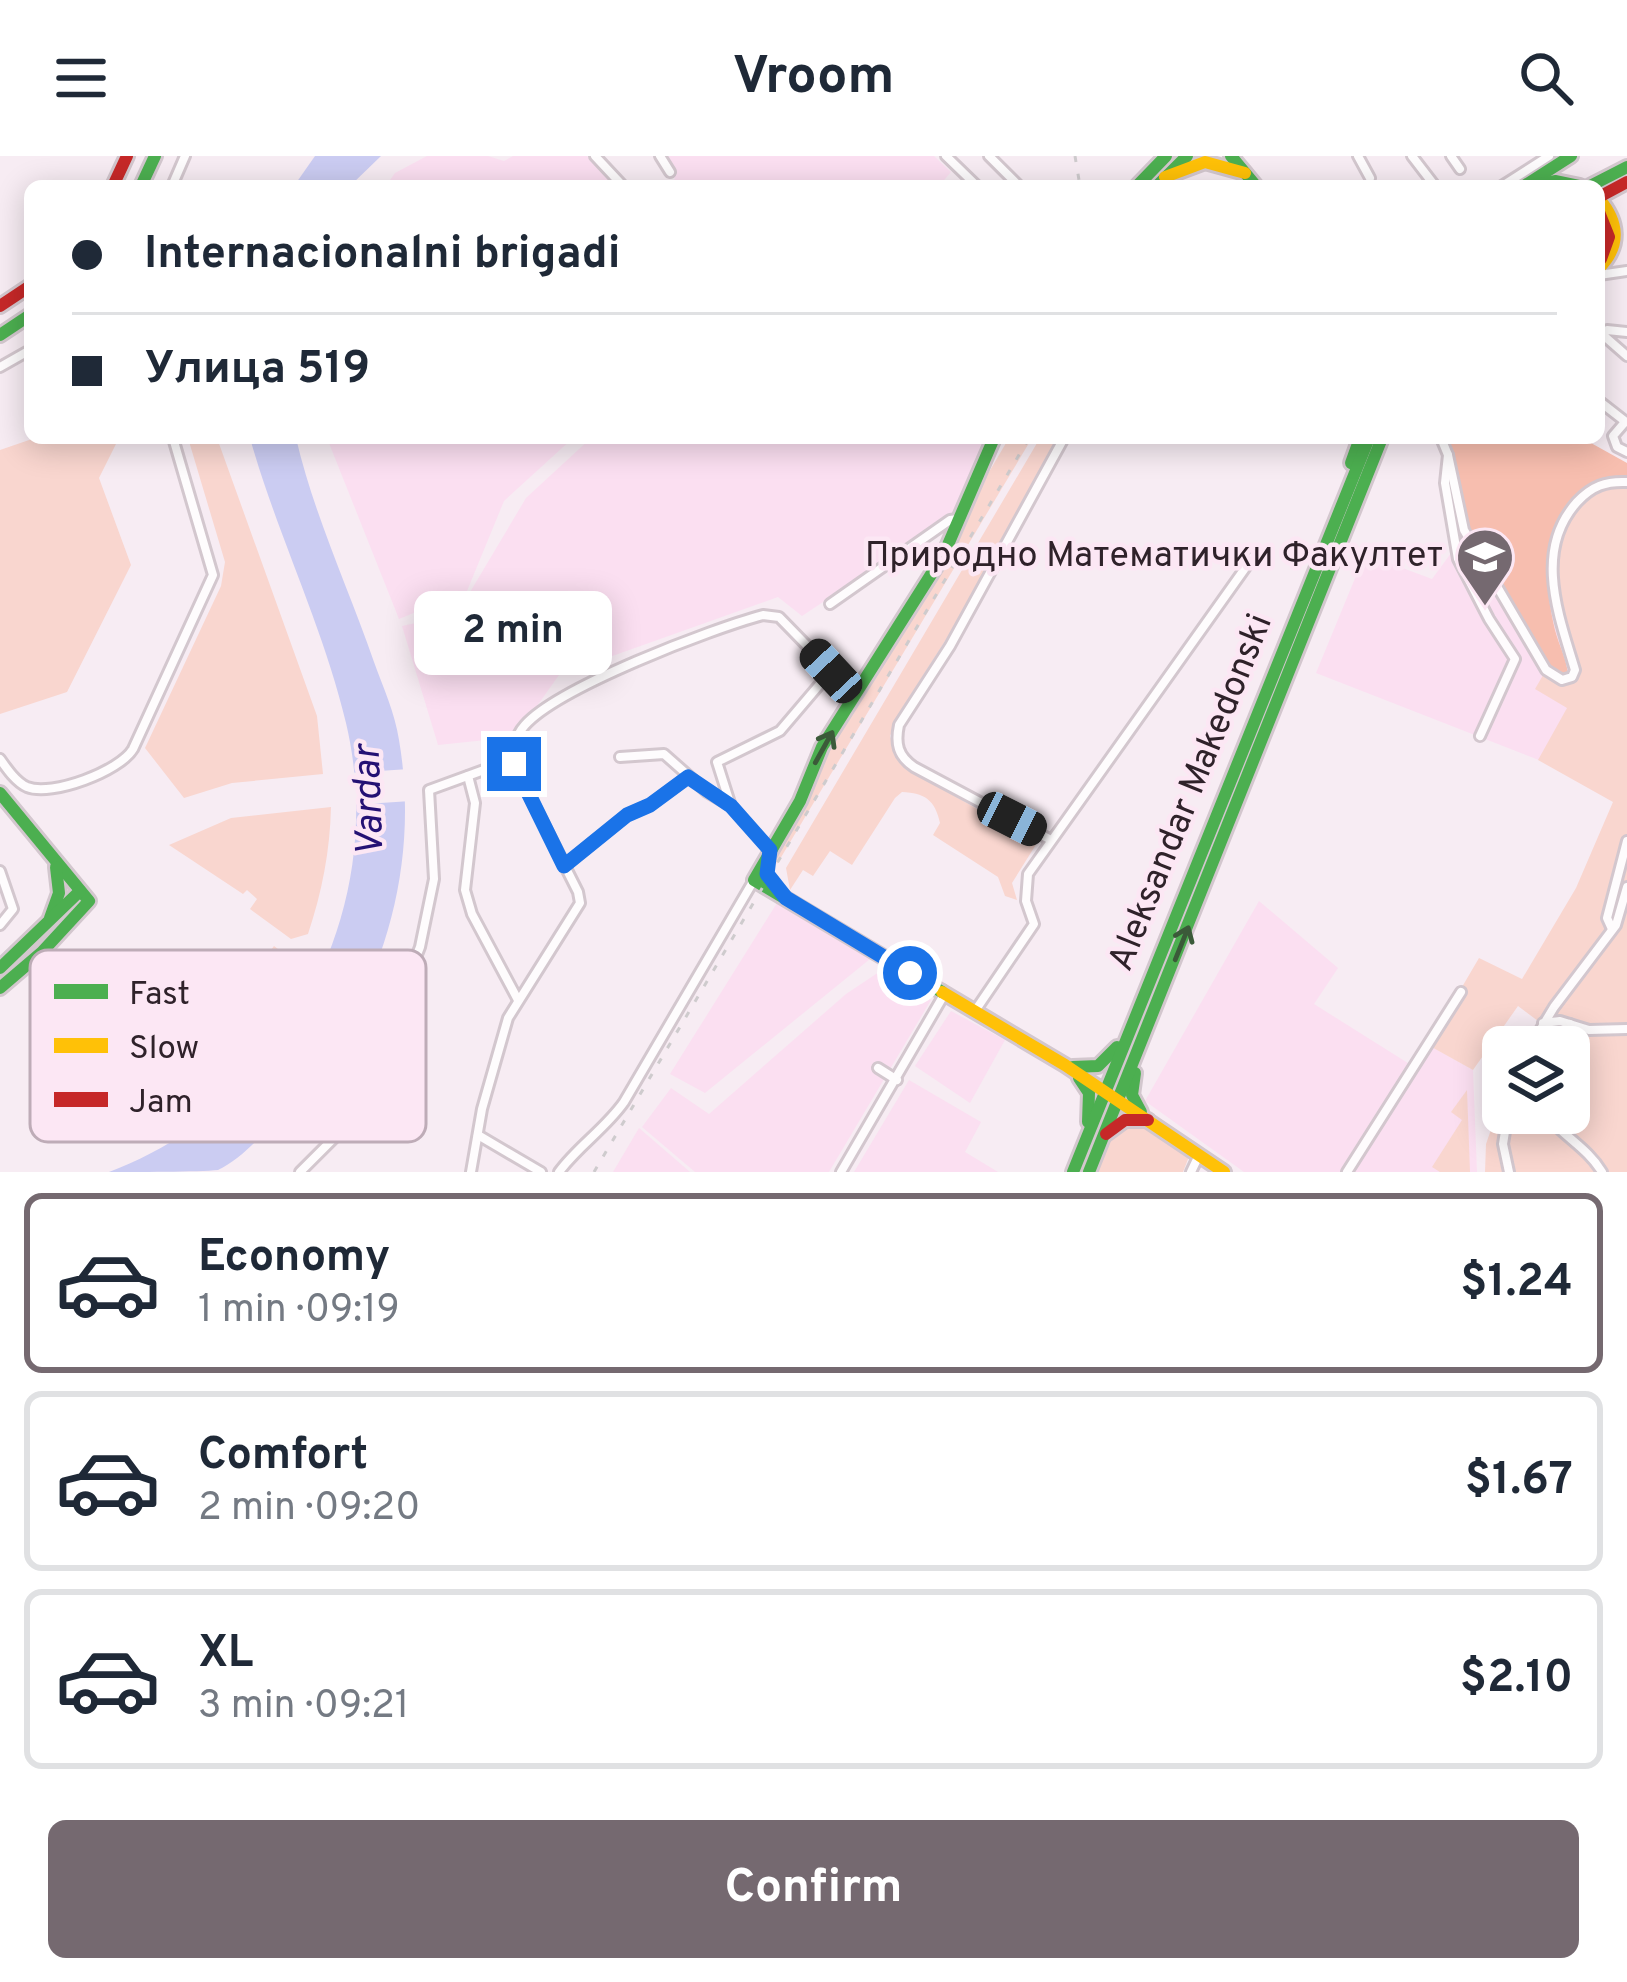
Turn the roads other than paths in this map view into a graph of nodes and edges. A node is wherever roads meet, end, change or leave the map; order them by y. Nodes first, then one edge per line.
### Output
1 (660, 156) edge
2 (946, 156) edge
3 (989, 156) edge
4 (1166, 156) edge
5 (1186, 156) edge
6 (1358, 156) edge
7 (1428, 156) edge
8 (1451, 156) edge
9 (1571, 156) edge
10 (598, 157) edge
11 (1552, 159) edge
12 (1415, 160) edge
13 (1239, 163) edge
14 (1460, 169) dead end
15 (670, 172) dead end
16 (1370, 178) dead end
17 (618, 180) edge
18 (971, 180) edge
19 (1013, 180) edge
20 (1143, 180) edge
21 (1163, 180) edge
22 (1164, 180) edge
23 (1513, 180) edge
24 (1605, 202) edge
25 (1605, 262) edge
26 (1626, 423) edge
27 (175, 444) edge
28 (991, 444) edge
29 (1061, 444) edge
30 (1363, 444) edge
31 (1380, 444) edge
32 (1444, 444) edge
33 (1627, 452) edge
34 (1448, 454) junction
35 (1627, 482) edge
36 (958, 519) junction
37 (1253, 557) dead end
38 (830, 604) dead end
39 (831, 671) junction
40 (856, 696) junction
41 (1480, 736) dead end
42 (620, 757) dead end
43 (514, 759) junction
44 (1, 764) edge
45 (469, 776) junction
46 (688, 777) junction
47 (0, 793) edge
48 (731, 806) junction
49 (1051, 839) junction
50 (1627, 841) edge
51 (770, 850) junction
52 (54, 862) junction
53 (564, 866) junction
54 (0, 871) edge
55 (760, 878) junction
56 (1627, 887) edge
57 (84, 896) junction
58 (0, 925) edge
59 (1612, 930) junction
60 (42, 931) junction
61 (44, 950) edge
62 (419, 950) edge
63 (30, 962) edge
64 (0, 968) edge
65 (0, 988) edge
66 (1461, 992) dead end
67 (945, 994) junction
68 (518, 1000) junction
69 (975, 1011) junction
70 (1133, 1018) junction
71 (1542, 1024) joint
72 (1570, 1024) joint
73 (1627, 1029) edge
74 (1138, 1052) junction
75 (878, 1068) dead end
76 (1069, 1068) junction
77 (898, 1080) junction
78 (1105, 1091) junction
79 (1118, 1100) junction
80 (1147, 1118) junction
81 (1505, 1134) edge
82 (1564, 1134) edge
83 (478, 1135) junction
84 (1086, 1139) junction
85 (331, 1142) edge
86 (1096, 1153) junction
87 (1199, 1155) junction
88 (299, 1172) edge
89 (471, 1172) edge
90 (541, 1172) edge
91 (559, 1172) edge
92 (841, 1172) edge
93 (1073, 1172) edge
94 (1089, 1172) edge
95 (1191, 1172) edge
96 (1224, 1172) edge
97 (1347, 1172) edge
98 (1509, 1172) edge
99 (1602, 1172) edge

1 - 15 street
2 - 18 street
3 - 19 street
4 - 20 street
5 - 21 street
6 - 16 street
7 - 12 street
8 - 14 street
9 - 11 street
10 - 17 street
11 - 23 street
13 - 22 street
24 - 25 street
26 - 33 street
27 - 44 street
28 - 36 street
29 - 49 street
30 - 70 street, Aleksandar Makedonski
74 -> 31 street, Aleksandar Makedonski
32 - 34 street
34 - 35 street
34 - 41 street
36 - 38 street
36 - 40 street
37 - 49 street
39 - 40 street
39 - 43 street
39 - 48 street
51 -> 40 street
42 - 46 street
43 - 45 street
43 - 53 street
45 - 62 street
45 - 68 street
46 - 48 street
46 - 53 street
47 - 52 street
48 - 51 street
49 - 69 street
50 - 59 street
51 - 55 street
52 - 57 street
52 - 60 street
53 - 68 street
54 - 58 street
55 - 67 street
55 - 91 street
56 - 59 street
57 - 60 street
57 - 61 street
59 - 71 street
60 - 64 street
63 - 65 street
66 - 97 street
67 - 69 street
67 - 77 street
68 - 83 street
69 - 76 street
70 - 76 street
70 - 78 street, Aleksandar Makedonski
71 - 72 street
72 - 73 street
74 - 79 street, Aleksandar Makedonski
74 - 80 street
75 - 77 street
76 - 78 street
76 - 84 street
77 - 92 street
78 - 79 street
78 - 84 street, Aleksandar Makedonski
79 - 80 street
79 - 86 street, Aleksandar Makedonski
80 - 86 street
80 - 87 street
81 - 98 street
82 - 99 street
83 - 89 street
83 - 90 street
84 - 93 street, Aleksandar Makedonski
85 - 88 street
86 - 94 street, Aleksandar Makedonski
87 - 95 street
87 - 96 street

